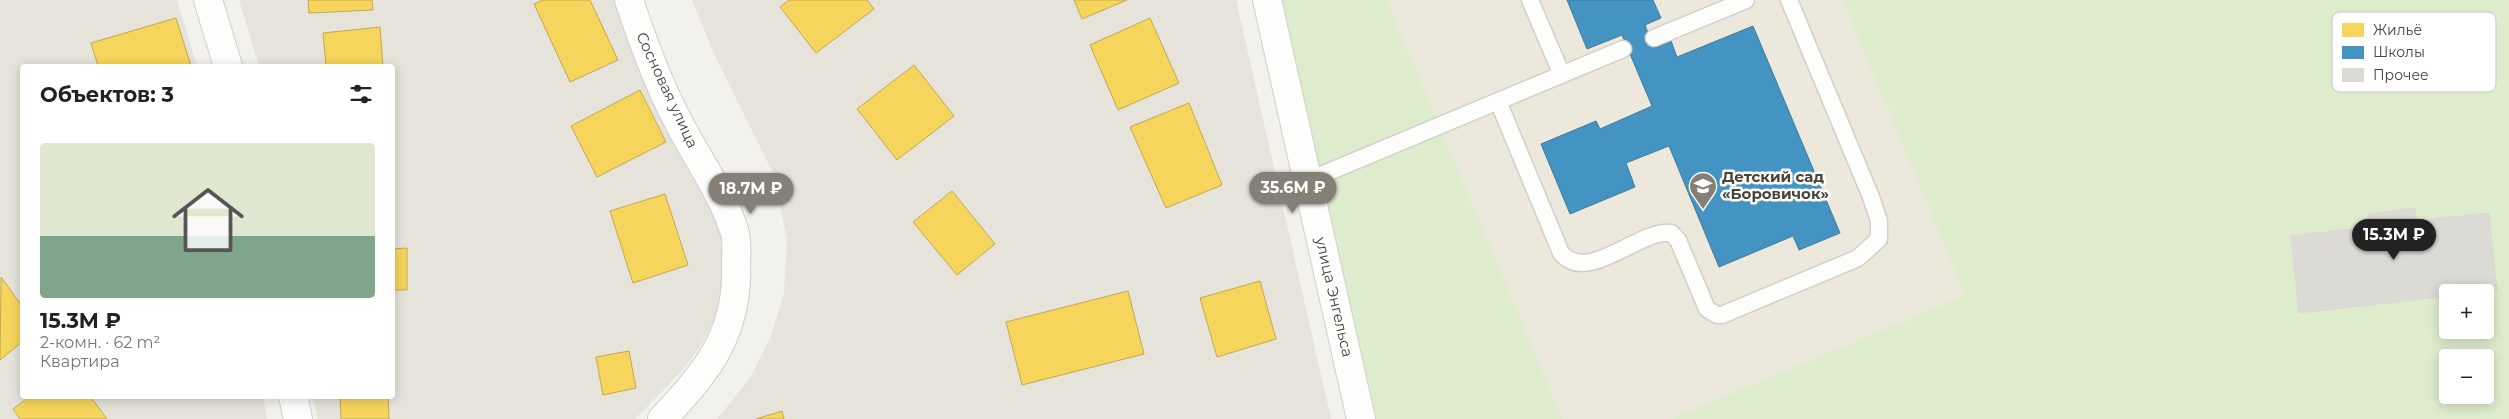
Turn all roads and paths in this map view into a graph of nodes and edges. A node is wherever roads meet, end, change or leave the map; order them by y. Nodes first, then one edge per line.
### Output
1 (208, 0) edge
2 (629, 0) edge
3 (1266, 0) edge
4 (1530, 0) edge
5 (1746, 0) edge
6 (1789, 0) edge
7 (1654, 38) dead end
8 (1623, 49) dead end
9 (227, 64) edge
10 (1562, 75) junction
11 (1498, 102) junction
12 (1308, 181) junction
13 (294, 399) edge
14 (298, 419) edge
15 (662, 419) edge
16 (1361, 419) edge

1 - 9 street
2 - 15 street, Сосновая улица
3 - 12 street, улица Энгельса
4 - 10 lane
5 - 7 lane
6 - 11 lane
8 - 10 lane
10 - 11 lane
11 - 12 lane
12 - 16 street, улица Энгельса
13 - 14 street

